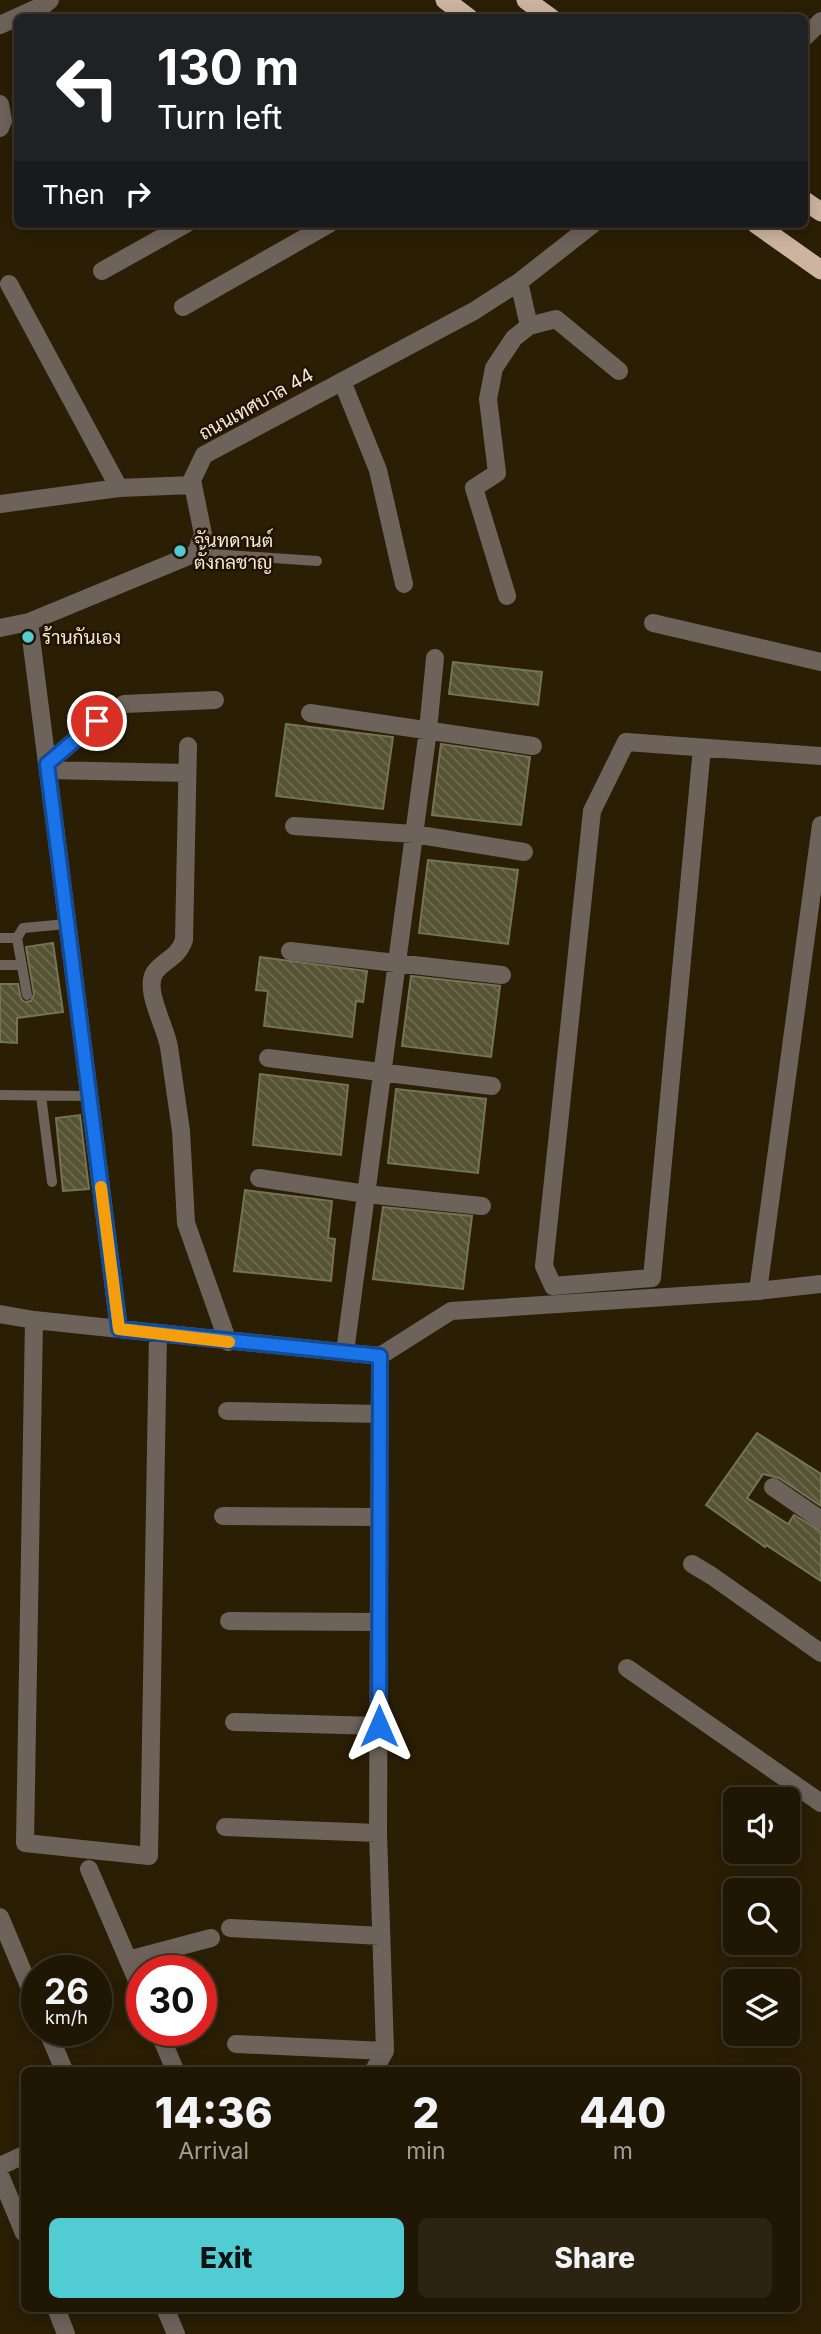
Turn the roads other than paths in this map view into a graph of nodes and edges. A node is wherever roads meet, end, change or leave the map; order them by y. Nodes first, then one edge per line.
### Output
1 (51, 0) edge
2 (444, 0) edge
3 (526, 0) edge
4 (24, 14) edge
5 (464, 14) edge
6 (545, 14) edge
7 (821, 21) edge
8 (808, 34) edge
9 (0, 104) edge
10 (0, 128) edge
11 (179, 228) edge
12 (322, 228) edge
13 (588, 228) edge
14 (762, 228) edge
15 (821, 270) edge
16 (102, 271) dead end
17 (519, 282) junction
18 (9, 284) dead end
19 (183, 307) dead end
20 (529, 326) junction
21 (619, 370) dead end
22 (342, 381) junction
23 (193, 485) junction
24 (119, 488) junction
25 (0, 504) edge
26 (197, 553) junction
27 (317, 561) dead end
28 (404, 583) dead end
29 (507, 596) dead end
30 (29, 622) junction
31 (653, 623) dead end
32 (0, 628) edge
33 (435, 657) dead end
34 (821, 663) edge
35 (215, 700) dead end
36 (310, 713) dead end
37 (428, 730) junction
38 (188, 746) dead end
39 (533, 746) dead end
40 (702, 748) junction
41 (821, 756) edge
42 (47, 767) junction
43 (187, 773) junction
44 (821, 825) edge
45 (294, 826) dead end
46 (414, 834) junction
47 (524, 852) dead end
48 (67, 924) junction
49 (0, 938) edge
50 (17, 938) junction
51 (290, 951) dead end
52 (397, 963) junction
53 (0, 965) edge
54 (22, 965) junction
55 (502, 975) dead end
56 (27, 995) dead end
57 (268, 1058) dead end
58 (382, 1072) junction
59 (492, 1086) dead end
60 (0, 1095) edge
61 (41, 1096) junction
62 (89, 1096) junction
63 (259, 1178) dead end
64 (52, 1181) dead end
65 (366, 1194) junction
66 (482, 1206) dead end
67 (821, 1284) edge
68 (758, 1291) junction
69 (0, 1314) edge
70 (34, 1320) junction
71 (119, 1329) junction
72 (158, 1333) junction
73 (228, 1342) junction
74 (345, 1352) junction
75 (380, 1356) junction
76 (227, 1411) dead end
77 (380, 1414) junction
78 (773, 1487) dead end
79 (223, 1516) dead end
80 (379, 1517) junction
81 (821, 1520) edge
82 (692, 1564) dead end
83 (229, 1621) dead end
84 (379, 1622) junction
85 (821, 1653) edge
86 (627, 1668) dead end
87 (233, 1722) dead end
88 (379, 1726) junction
89 (821, 1803) edge
90 (225, 1827) dead end
91 (378, 1833) junction
92 (89, 1870) dead end
93 (0, 1917) edge
94 (230, 1928) dead end
95 (381, 1936) junction
96 (211, 1938) dead end
97 (126, 1955) edge
98 (147, 1955) edge
99 (21, 1967) edge
100 (236, 2044) dead end
101 (54, 2046) edge
102 (165, 2046) edge
103 (385, 2050) junction
104 (63, 2067) edge
105 (174, 2067) edge
106 (376, 2067) edge
107 (21, 2156) edge
108 (0, 2166) edge
109 (0, 2175) edge
110 (21, 2226) edge
111 (58, 2312) edge
112 (167, 2312) edge
113 (66, 2334) edge
114 (176, 2334) edge

1 - 4 street
2 - 5 highway
3 - 6 highway
7 - 8 street
9 - 10 street
11 - 16 street
12 - 19 street
13 - 17 street, ถนนเทศบาล 44
14 - 15 highway
17 - 20 street
17 - 22 street, ถนนเทศบาล 44
18 - 24 street
20 - 21 street
20 - 29 street
22 - 23 street, ถนนเทศบาล 44
22 - 28 street
23 - 24 street
23 - 26 street
24 - 25 street
26 - 27 lane
26 - 30 street
30 - 32 street
30 - 42 street
31 - 34 street
33 - 37 street
35 - 42 street
36 - 37 street
37 - 39 street
37 - 46 street
38 - 43 street
40 - 40 street
40 - 41 street
42 - 43 street
42 - 48 street
43 - 73 street
44 - 68 street
45 - 46 street
46 - 47 street
46 - 52 street
48 - 50 lane
48 - 62 street
49 - 50 lane
50 - 54 lane
51 - 52 street
52 - 55 street
52 - 58 street
53 - 54 lane
54 - 56 lane
57 - 58 street
58 - 59 street
58 - 65 street
60 - 61 lane
61 - 62 lane
61 - 64 lane
62 - 71 street
63 - 65 street
65 - 66 street
65 - 74 street
67 - 68 street
68 - 75 street
69 - 70 street
70 - 71 street
70 - 72 street
71 - 72 street
72 - 73 street
73 - 74 street
74 - 75 street
75 - 77 street
76 - 77 street
77 - 80 street
78 - 81 street
79 - 80 street
80 - 84 street
82 - 85 street
83 - 84 street
84 - 88 street
86 - 89 street
87 - 88 street
88 - 91 street
90 - 91 street
91 - 95 street
92 - 97 street
93 - 99 street
94 - 95 street
95 - 103 street
96 - 98 street
100 - 103 street
101 - 104 street
102 - 105 street
103 - 106 street
107 - 108 street
109 - 110 street
111 - 113 street
112 - 114 street

